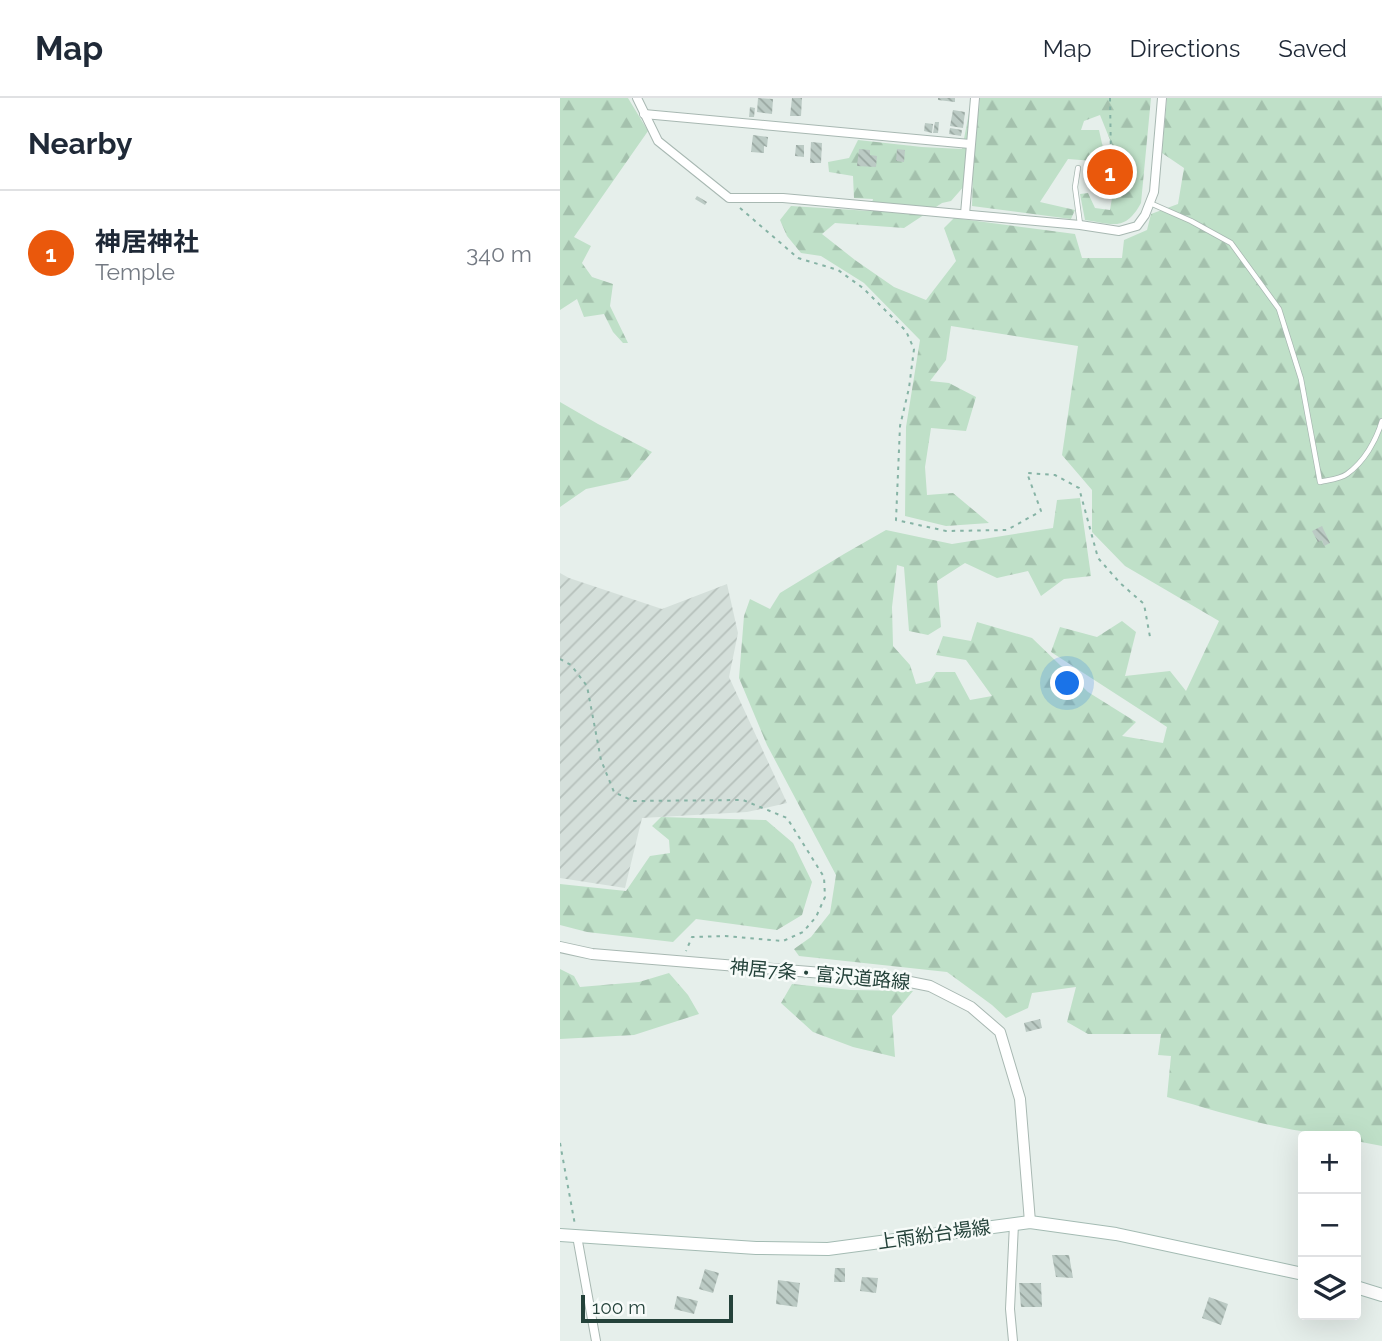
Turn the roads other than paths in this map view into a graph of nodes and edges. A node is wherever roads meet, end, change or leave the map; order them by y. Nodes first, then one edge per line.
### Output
1 (637, 98) edge
2 (975, 98) edge
3 (1162, 98) edge
4 (644, 114) junction
5 (970, 144) junction
6 (1078, 168) dead end
7 (1150, 203) junction
8 (965, 214) junction
9 (1080, 225) junction
10 (1382, 421) edge
11 (560, 947) edge
12 (1030, 1222) junction
13 (1014, 1224) junction
14 (560, 1235) edge
15 (577, 1236) junction
16 (1298, 1273) edge
17 (1361, 1289) edge
18 (1382, 1295) edge
19 (596, 1341) edge
20 (1013, 1341) edge

1 - 4 street
2 - 5 street
3 - 7 street
4 - 5 street
4 - 8 street
5 - 8 street
6 - 9 lane
7 - 9 street
7 - 10 lane
8 - 9 street
11 - 12 street, 神居7条・富沢道路線
12 - 13 main road, 上雨紛台場線
12 - 16 main road, 上雨紛台場線
13 - 15 main road, 上雨紛台場線
13 - 20 street
14 - 15 main road, 上雨紛台場線
15 - 19 street
17 - 18 main road

